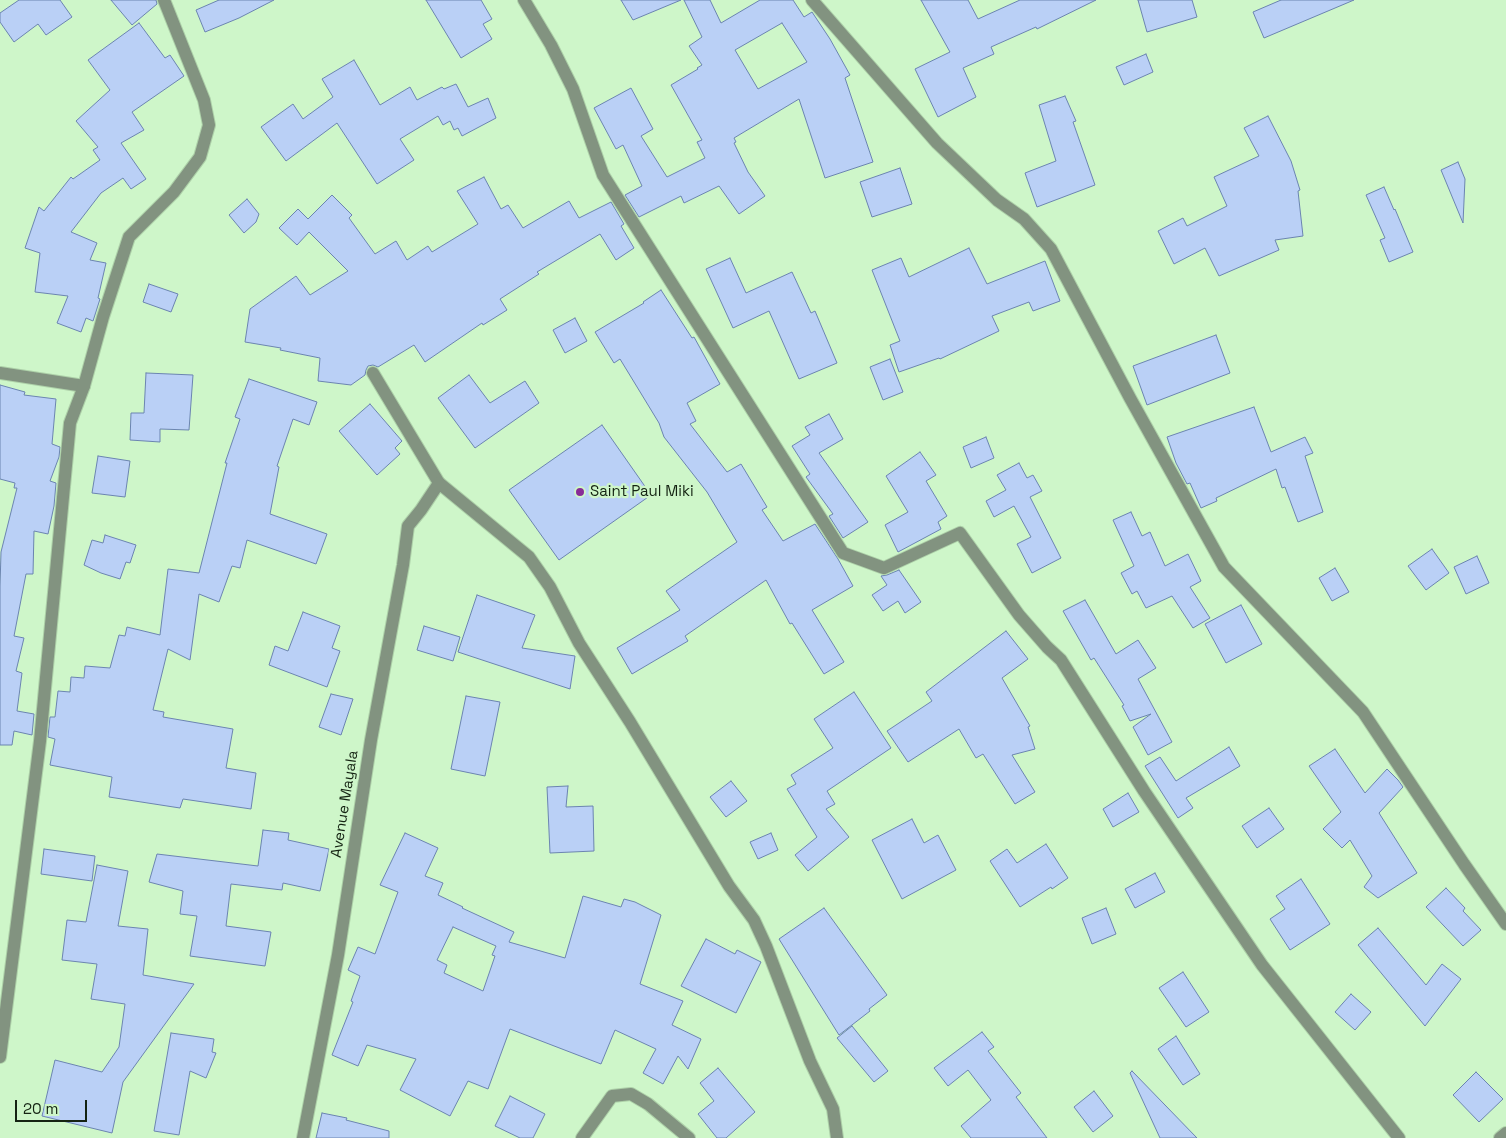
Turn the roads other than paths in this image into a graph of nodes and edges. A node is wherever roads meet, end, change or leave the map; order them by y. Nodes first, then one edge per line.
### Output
1 (164, 0) edge
2 (524, 0) edge
3 (812, 0) edge
4 (373, 372) dead end
5 (0, 373) edge
6 (84, 386) junction
7 (439, 483) junction
8 (1506, 924) edge
9 (0, 1056) edge
10 (1506, 1133) edge
11 (303, 1138) edge
12 (582, 1138) edge
13 (689, 1138) edge
14 (837, 1138) edge
15 (1400, 1138) edge
16 (1500, 1138) edge

1 - 6 street
2 - 15 street
3 - 8 street
4 - 7 street
5 - 6 street
6 - 9 street
7 - 11 street, Avenue Mayala
7 - 14 street
10 - 16 street
12 - 13 street

